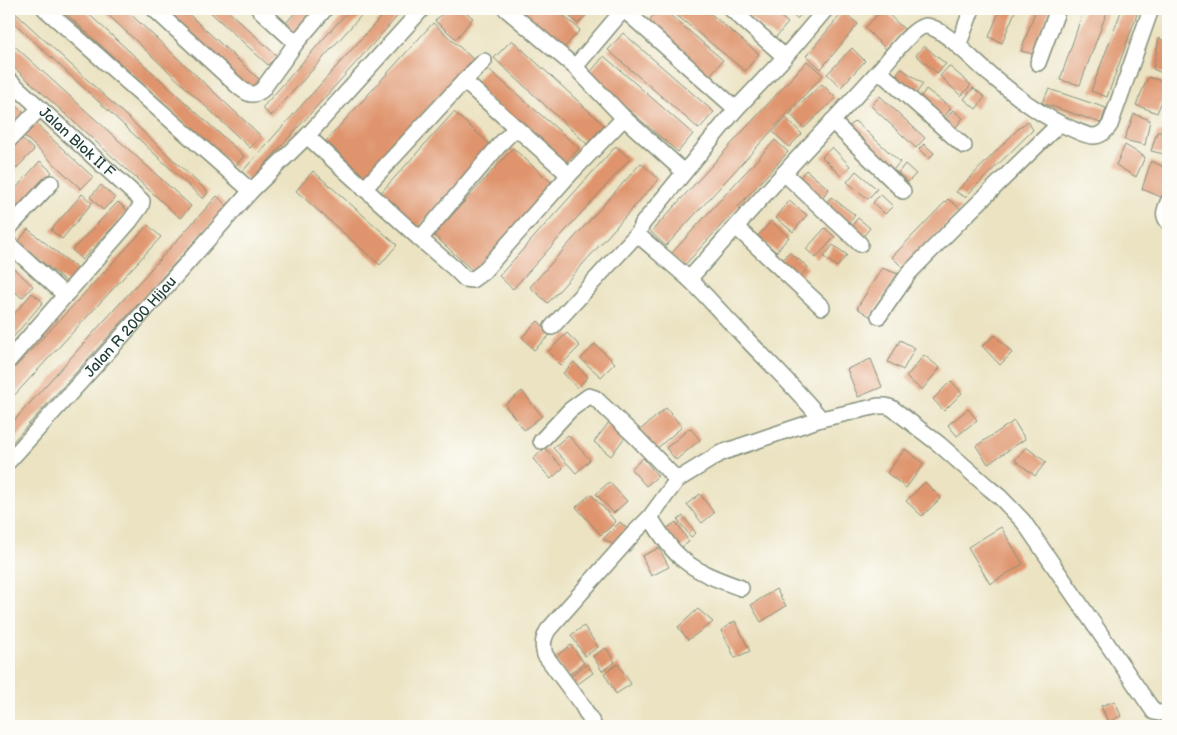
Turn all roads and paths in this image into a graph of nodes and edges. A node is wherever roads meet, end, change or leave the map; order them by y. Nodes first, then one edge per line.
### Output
1 (45, 9) edge
2 (154, 9) edge
3 (259, 9) edge
4 (325, 9) edge
5 (422, 9) edge
6 (506, 9) edge
7 (623, 9) edge
8 (731, 9) edge
9 (826, 9) edge
10 (970, 9) edge
11 (1058, 9) edge
12 (1152, 9) edge
13 (296, 43) junction
14 (958, 46) junction
15 (785, 57) junction
16 (484, 61) dead end
17 (1038, 63) dead end
18 (575, 67) junction
19 (878, 71) junction
20 (9, 80) edge
21 (464, 81) junction
22 (40, 108) junction
23 (736, 109) junction
24 (624, 118) junction
25 (832, 121) junction
26 (1059, 124) junction
27 (516, 128) junction
28 (307, 136) junction
29 (9, 140) edge
30 (964, 146) dead end
31 (684, 172) junction
32 (784, 173) junction
33 (569, 175) junction
34 (51, 183) dead end
35 (364, 189) junction
36 (251, 191) junction
37 (903, 191) dead end
38 (1168, 202) edge
39 (1168, 222) edge
40 (736, 227) junction
41 (9, 228) edge
42 (637, 234) junction
43 (420, 239) junction
44 (9, 244) edge
45 (860, 244) dead end
46 (689, 279) junction
47 (65, 295) junction
48 (822, 307) dead end
49 (879, 316) dead end
50 (552, 327) dead end
51 (10, 357) edge
52 (821, 420) junction
53 (541, 441) dead end
54 (9, 461) edge
55 (677, 480) junction
56 (650, 517) junction
57 (741, 588) dead end
58 (1168, 712) edge
59 (594, 726) edge

1 - 36 street
2 - 13 street
3 - 13 street
4 - 13 street
5 - 28 street, Jalan R 2000 Hijau
6 - 18 street
7 - 18 street
7 - 23 street
8 - 15 street
9 - 15 street
10 - 14 street
11 - 17 street
12 - 26 street
14 - 19 street
14 - 26 street
15 - 23 street
16 - 21 street
18 - 24 street
19 - 25 street
19 - 30 street
20 - 22 street, Jalan Blok II F
21 - 27 street
21 - 35 street
22 - 29 street
22 - 47 street, Jalan Blok II F
23 - 31 street
24 - 31 street
24 - 33 street
25 - 32 street
25 - 37 street
26 - 49 street
27 - 33 street
27 - 43 street
28 - 35 street
28 - 36 street, Jalan R 2000 Hijau
31 - 42 street
32 - 40 street
32 - 45 street
33 - 43 street
34 - 41 street
35 - 43 street
36 - 54 street, Jalan R 2000 Hijau
38 - 39 street
40 - 46 street
40 - 48 street
42 - 46 street
42 - 50 street
44 - 47 street
46 - 52 street
47 - 51 street
52 - 55 street
52 - 58 street
53 - 55 street
55 - 56 street
56 - 57 street
56 - 59 street

